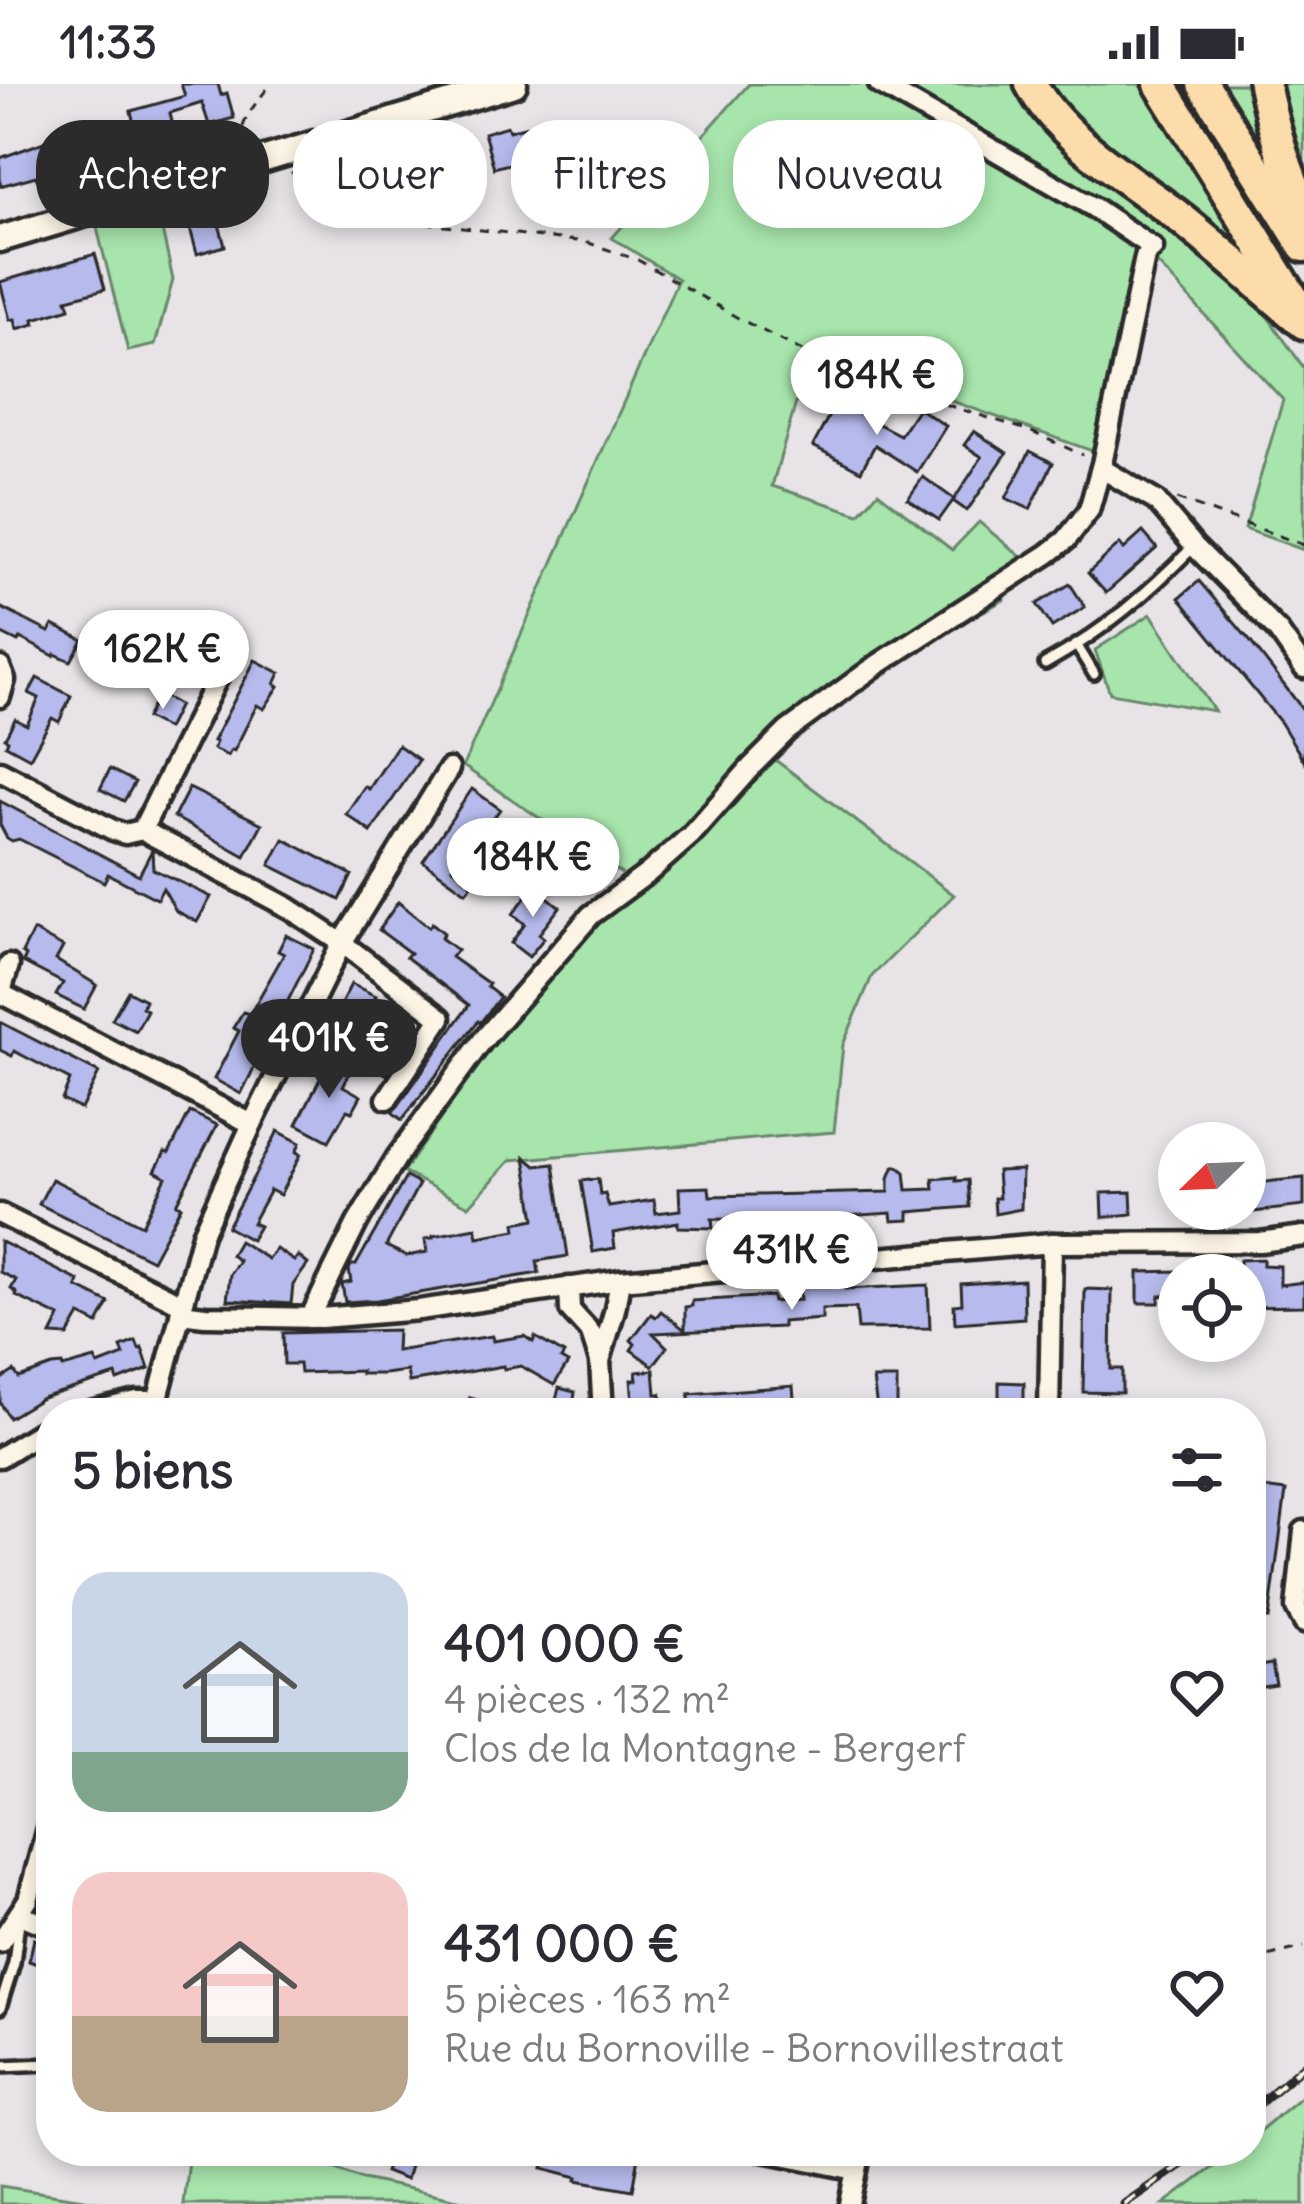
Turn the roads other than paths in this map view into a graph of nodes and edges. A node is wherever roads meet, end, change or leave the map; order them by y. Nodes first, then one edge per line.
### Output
1 (514, 84) edge
2 (879, 84) edge
3 (1031, 84) edge
4 (1160, 84) edge
5 (1203, 84) edge
6 (1264, 84) edge
7 (1304, 208) edge
8 (0, 239) edge
9 (1304, 246) edge
10 (1304, 319) edge
11 (1101, 466) junction
12 (1194, 546) junction
13 (234, 645) dead end
14 (1077, 646) junction
15 (1046, 664) dead end
16 (0, 667) edge
17 (1304, 668) edge
18 (1094, 674) dead end
19 (0, 697) edge
20 (449, 769) dead end
21 (0, 770) edge
22 (142, 830) junction
23 (342, 943) junction
24 (8, 964) dead end
25 (1, 992) edge
26 (387, 1099) dead end
27 (252, 1124) junction
28 (0, 1214) edge
29 (1304, 1236) edge
30 (1052, 1243) junction
31 (620, 1280) junction
32 (569, 1287) junction
33 (181, 1308) junction
34 (310, 1318) junction
35 (600, 1361) junction
36 (157, 1398) edge
37 (602, 1398) edge
38 (1049, 1398) edge
39 (36, 1434) edge
40 (0, 1457) edge
41 (1304, 1531) edge
42 (1304, 1623) edge
43 (36, 1870) edge
44 (20, 1916) junction
45 (36, 1922) edge
46 (0, 1942) edge
47 (0, 2008) edge
48 (36, 2065) edge
49 (0, 2066) edge
50 (858, 2166) edge
51 (850, 2204) edge

1 - 8 street
2 - 11 street
3 - 10 highway
4 - 10 highway
5 - 9 highway
6 - 7 highway
11 - 12 street
11 - 34 street
12 - 14 lane
12 - 17 street
13 - 22 street
14 - 15 lane
14 - 18 lane
16 - 19 street
20 - 23 street
21 - 22 street
22 - 23 street
23 - 26 street
23 - 27 street
24 - 25 street
25 - 27 street
27 - 33 street
28 - 33 street
29 - 30 street
30 - 31 street
30 - 38 street
31 - 32 street
31 - 35 street
32 - 34 street
32 - 35 street
33 - 34 street
33 - 36 street
35 - 37 street
39 - 40 street
41 - 42 street
43 - 44 street
44 - 45 street
44 - 46 street
44 - 47 lane
48 - 49 lane
50 - 51 street

